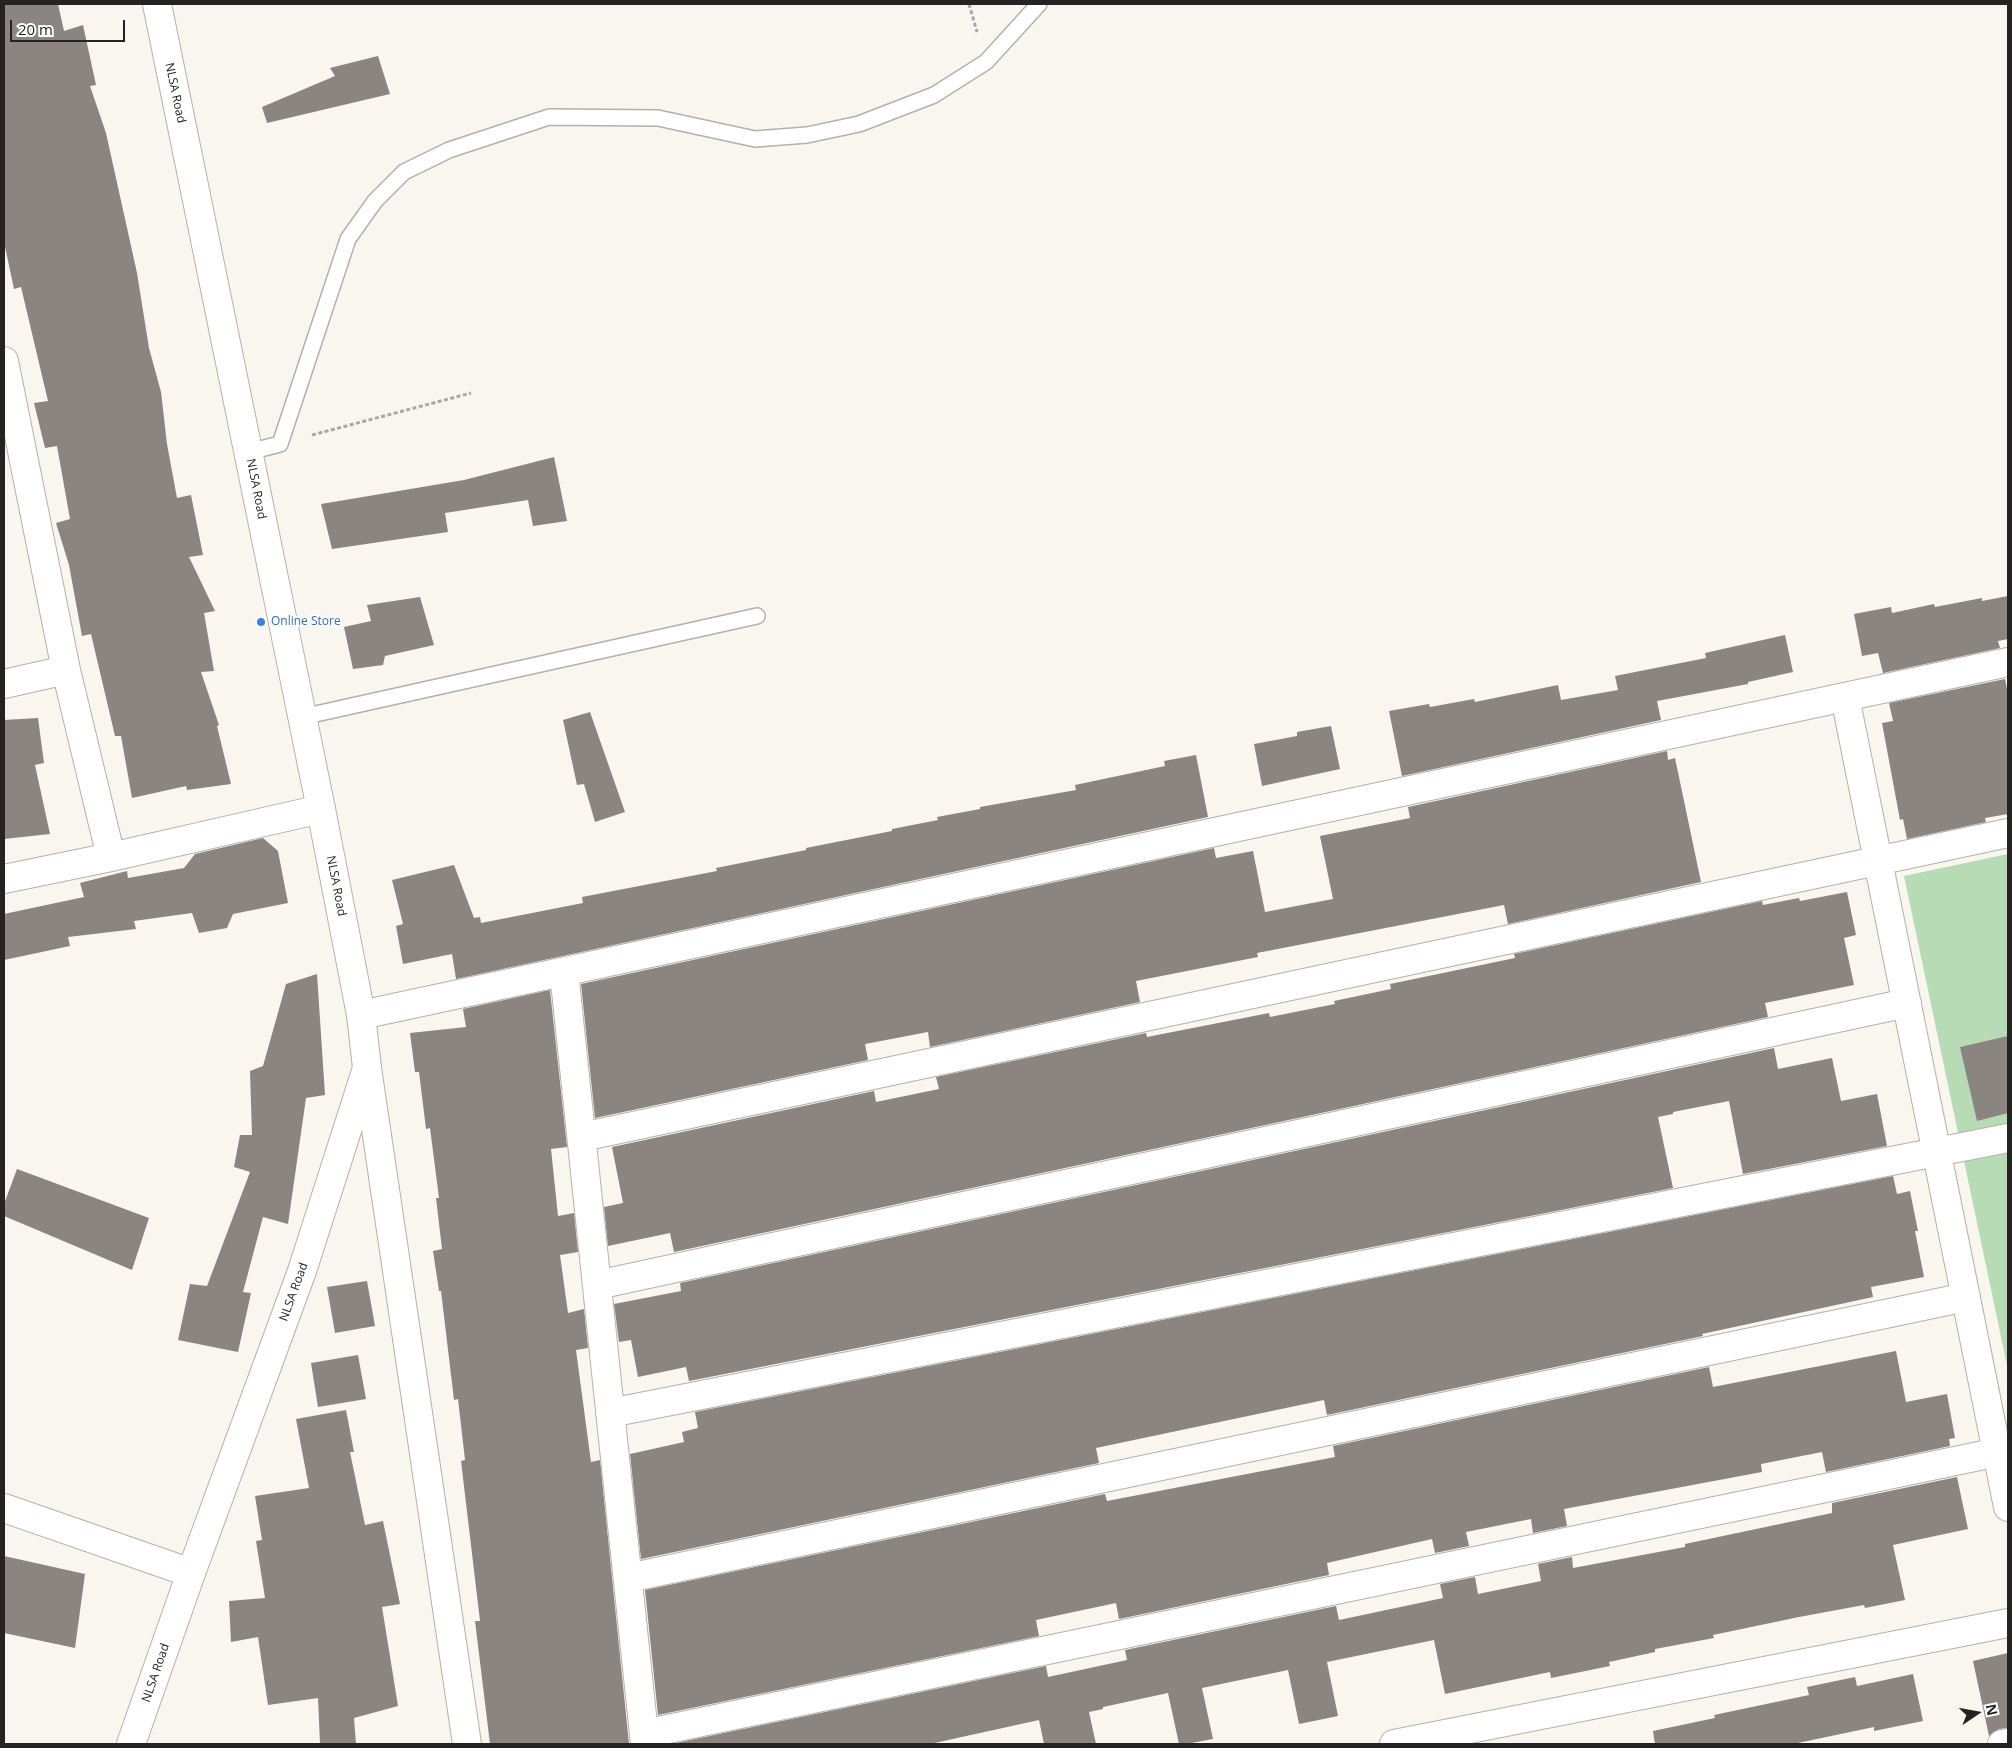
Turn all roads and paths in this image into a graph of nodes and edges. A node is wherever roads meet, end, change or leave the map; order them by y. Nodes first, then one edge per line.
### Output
1 (157, 4) edge
2 (1039, 4) edge
3 (4, 361) edge
4 (471, 393) dead end
5 (280, 444) junction
6 (249, 452) junction
7 (756, 616) dead end
8 (2008, 662) edge
9 (66, 670) junction
10 (4, 684) edge
11 (1845, 697) junction
12 (302, 717) junction
13 (321, 809) junction
14 (2008, 833) edge
15 (111, 857) junction
16 (1878, 860) junction
17 (4, 879) edge
18 (564, 972) junction
19 (1907, 1003) junction
20 (361, 1016) junction
21 (367, 1068) junction
22 (582, 1137) junction
23 (2008, 1138) edge
24 (1936, 1152) junction
25 (597, 1285) junction
26 (1966, 1297) junction
27 (610, 1413) junction
28 (2003, 1451) edge
29 (4, 1508) edge
30 (2008, 1508) edge
31 (191, 1572) junction
32 (628, 1578) junction
33 (2008, 1623) edge
34 (645, 1739) edge
35 (2008, 1743) edge
36 (131, 1744) edge
37 (467, 1744) edge
38 (1394, 1744) edge
39 (2002, 1744) edge

1 - 6 street, NLSA Road
2 - 5 lane
3 - 9 street
4 - 5 path
5 - 6 lane
6 - 12 street, NLSA Road
7 - 12 lane
8 - 11 street
9 - 10 street
9 - 15 street
11 - 16 street
11 - 18 street
12 - 13 street, NLSA Road
13 - 15 street
13 - 20 street, NLSA Road
14 - 16 street
15 - 17 street
16 - 19 street
16 - 22 street
18 - 20 street
18 - 22 street
19 - 24 street
19 - 25 street
20 - 21 street, NLSA Road
21 - 31 street, NLSA Road
21 - 37 street
22 - 25 street
23 - 24 street
24 - 26 street
24 - 27 street
25 - 27 street
26 - 28 street
26 - 32 street
27 - 32 street
28 - 30 street
28 - 34 street
29 - 31 street
31 - 36 street, NLSA Road
32 - 34 street
33 - 38 street
35 - 39 street

